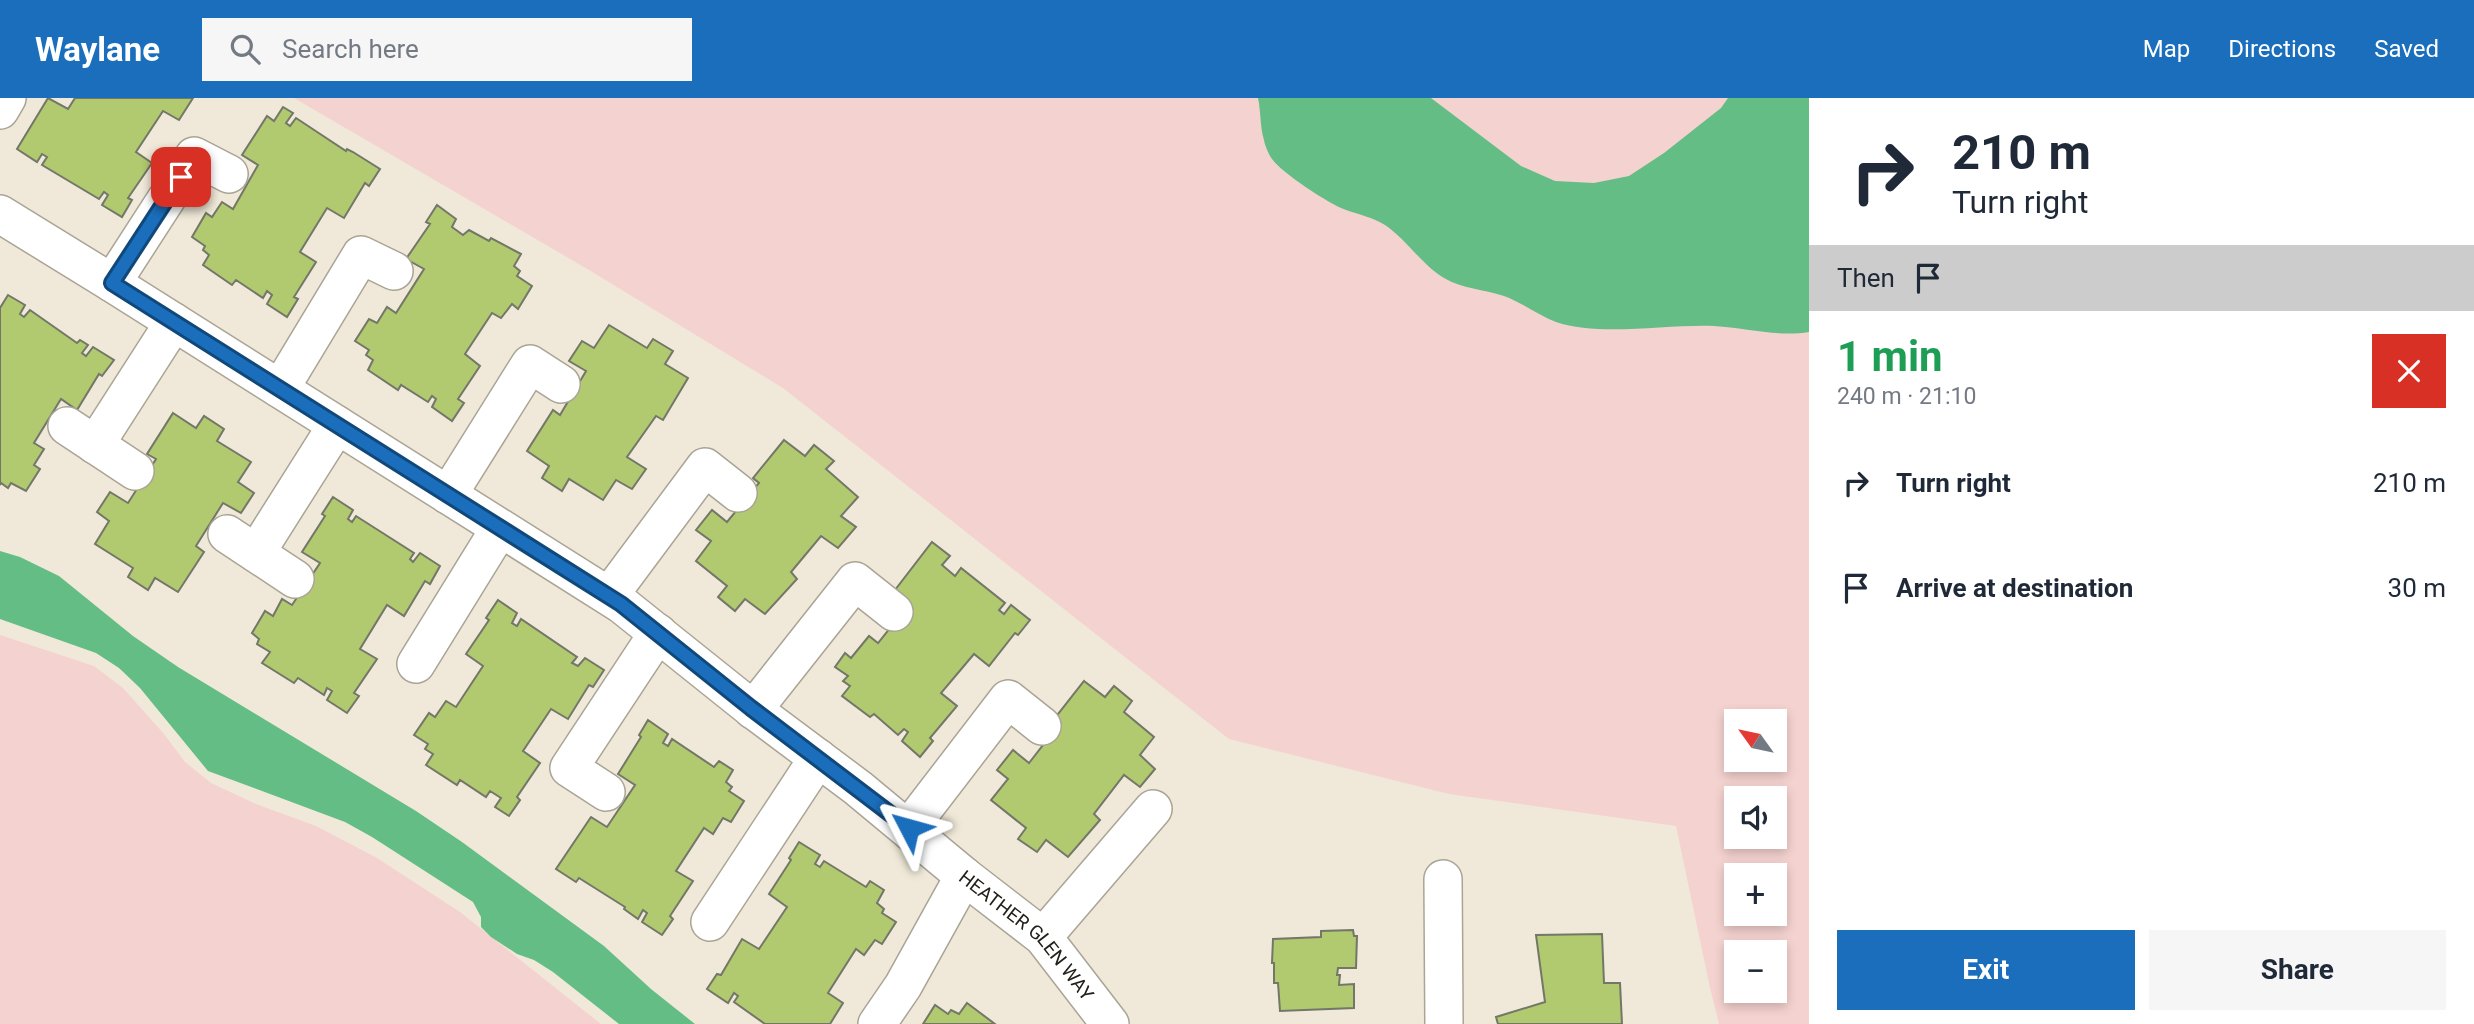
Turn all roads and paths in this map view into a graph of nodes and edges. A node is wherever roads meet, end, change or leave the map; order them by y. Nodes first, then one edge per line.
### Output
1 (8, 98) edge
2 (0, 110) edge
3 (229, 174) dead end
4 (4, 227) edge
5 (394, 271) dead end
6 (112, 283) junction
7 (174, 322) junction
8 (561, 384) dead end
9 (280, 389) junction
10 (337, 425) junction
11 (135, 471) dead end
12 (738, 494) dead end
13 (448, 495) junction
14 (500, 528) junction
15 (295, 579) dead end
16 (609, 596) junction
17 (894, 612) dead end
18 (658, 633) junction
19 (416, 664) dead end
20 (753, 710) junction
21 (1042, 726) dead end
22 (818, 758) junction
23 (606, 792) dead end
24 (1153, 809) dead end
25 (909, 828) junction
26 (964, 876) junction
27 (1443, 879) dead end
28 (710, 922) dead end
29 (1043, 937) junction
30 (1108, 1023) edge
31 (877, 1024) edge
32 (1444, 1024) edge

1 - 2 street
3 - 6 street
4 - 6 street, HEATHER GLEN WAY
5 - 9 street
6 - 7 street, HEATHER GLEN WAY
7 - 9 street, HEATHER GLEN WAY
7 - 11 street
8 - 13 street
9 - 10 street, HEATHER GLEN WAY
10 - 13 street, HEATHER GLEN WAY
10 - 15 street
12 - 16 street
13 - 14 street, HEATHER GLEN WAY
14 - 16 street, HEATHER GLEN WAY
14 - 19 street
16 - 18 street, HEATHER GLEN WAY
17 - 20 street
18 - 20 street, HEATHER GLEN WAY
18 - 23 street
20 - 22 street, HEATHER GLEN WAY
21 - 25 street
22 - 25 street, HEATHER GLEN WAY
22 - 28 street
24 - 29 street
25 - 26 street, HEATHER GLEN WAY
26 - 29 street, HEATHER GLEN WAY
26 - 31 street
27 - 32 street
29 - 30 street, HEATHER GLEN WAY

